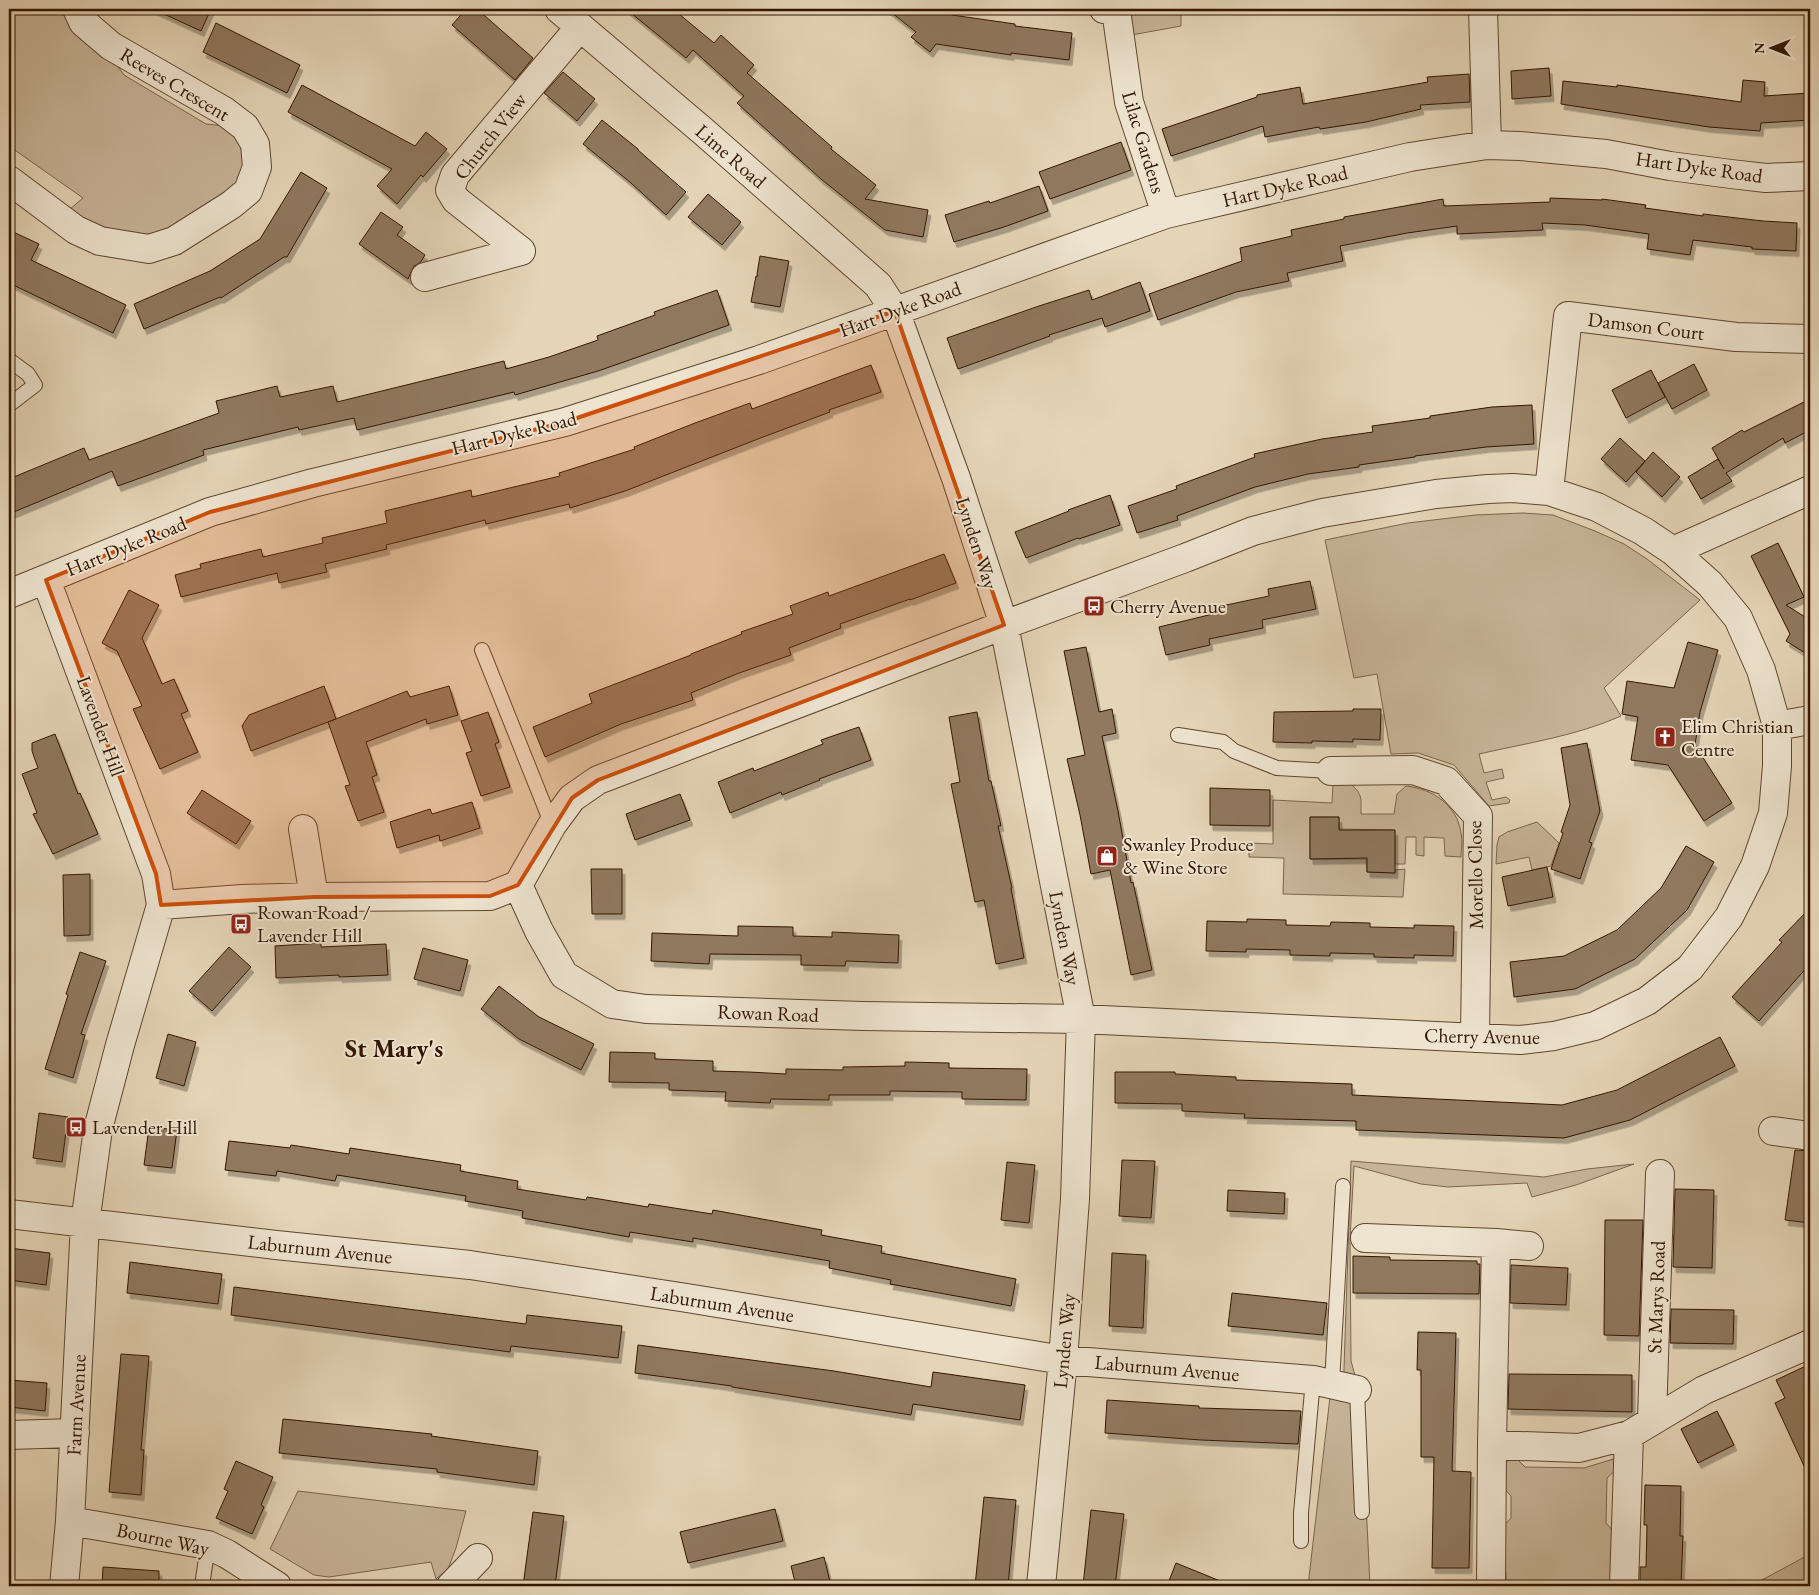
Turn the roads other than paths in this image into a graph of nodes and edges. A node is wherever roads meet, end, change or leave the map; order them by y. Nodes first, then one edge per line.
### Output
1 (77, 9) edge
2 (559, 9) edge
3 (1112, 9) edge
4 (1483, 9) edge
5 (580, 26) junction
6 (1487, 145) junction
7 (1810, 176) edge
8 (9, 180) edge
9 (1166, 214) junction
10 (425, 277) dead end
11 (895, 311) junction
12 (1810, 339) edge
13 (9, 360) edge
14 (9, 405) edge
15 (1810, 490) edge
16 (1548, 491) junction
17 (1673, 550) junction
18 (46, 580) junction
19 (9, 594) edge
20 (1004, 625) junction
21 (482, 650) dead end
22 (1810, 720) edge
23 (1777, 726) junction
24 (1178, 734) dead end
25 (1331, 772) joint
26 (552, 825) junction
27 (303, 829) dead end
28 (518, 884) junction
29 (314, 897) junction
30 (160, 905) junction
31 (1081, 1019) junction
32 (1475, 1038) junction
33 (1774, 1130) dead end
34 (1810, 1136) edge
35 (1660, 1174) dead end
36 (1344, 1186) dead end
37 (9, 1214) edge
38 (85, 1223) junction
39 (1365, 1238) dead end
40 (1496, 1243) junction
41 (1529, 1246) dead end
42 (1810, 1344) edge
43 (1063, 1360) junction
44 (1334, 1384) junction
45 (1652, 1419) junction
46 (75, 1433) junction
47 (9, 1435) edge
48 (1629, 1435) junction
49 (1492, 1445) junction
50 (1362, 1512) dead end
51 (70, 1521) junction
52 (1301, 1541) dead end
53 (208, 1545) junction
54 (478, 1558) dead end
55 (64, 1586) edge
56 (202, 1586) edge
57 (277, 1586) edge
58 (451, 1586) edge
59 (1041, 1586) edge
60 (1492, 1586) edge
61 (1624, 1586) edge

1 - 8 street, Reeves Crescent
2 - 5 street, Lime Road
3 - 9 street, Lilac Gardens
4 - 6 street
5 - 10 street, Church View
5 - 11 street, Lime Road
6 - 7 street, Hart Dyke Road
6 - 9 street, Hart Dyke Road
9 - 11 street, Hart Dyke Road
11 - 18 street, Hart Dyke Road
11 - 20 street, Lynden Way
12 - 16 street, Damson Court
13 - 14 lane
15 - 17 street
16 - 17 street, Cherry Avenue
16 - 20 street, Cherry Avenue
17 - 23 street, Cherry Avenue
18 - 19 street, Hart Dyke Road
18 - 30 street, Lavender Hill
20 - 26 street
20 - 31 street, Lynden Way
21 - 26 lane
22 - 23 street
23 - 32 street, Cherry Avenue
24 - 25 lane
25 - 32 street, Morello Close
26 - 28 street
27 - 29 street
28 - 29 street
28 - 31 street, Rowan Road
29 - 30 street
30 - 38 street, Lavender Hill
31 - 32 street, Cherry Avenue
31 - 43 street, Lynden Way
33 - 34 street
35 - 45 street, St Marys Road
36 - 44 lane
37 - 38 street, Laburnum Avenue
38 - 43 street, Laburnum Avenue
38 - 46 street, Farm Avenue
39 - 40 street
40 - 41 street
40 - 49 street
42 - 45 street
43 - 44 street, Laburnum Avenue
43 - 59 street, Lynden Way
44 - 50 lane
44 - 52 lane
45 - 48 street
46 - 47 street
46 - 51 street, Farm Avenue
48 - 49 street
48 - 61 street
49 - 60 street
51 - 53 street, Bourne Way
51 - 55 street, Farm Avenue
53 - 56 lane
53 - 57 street, Bourne Way
54 - 58 street

